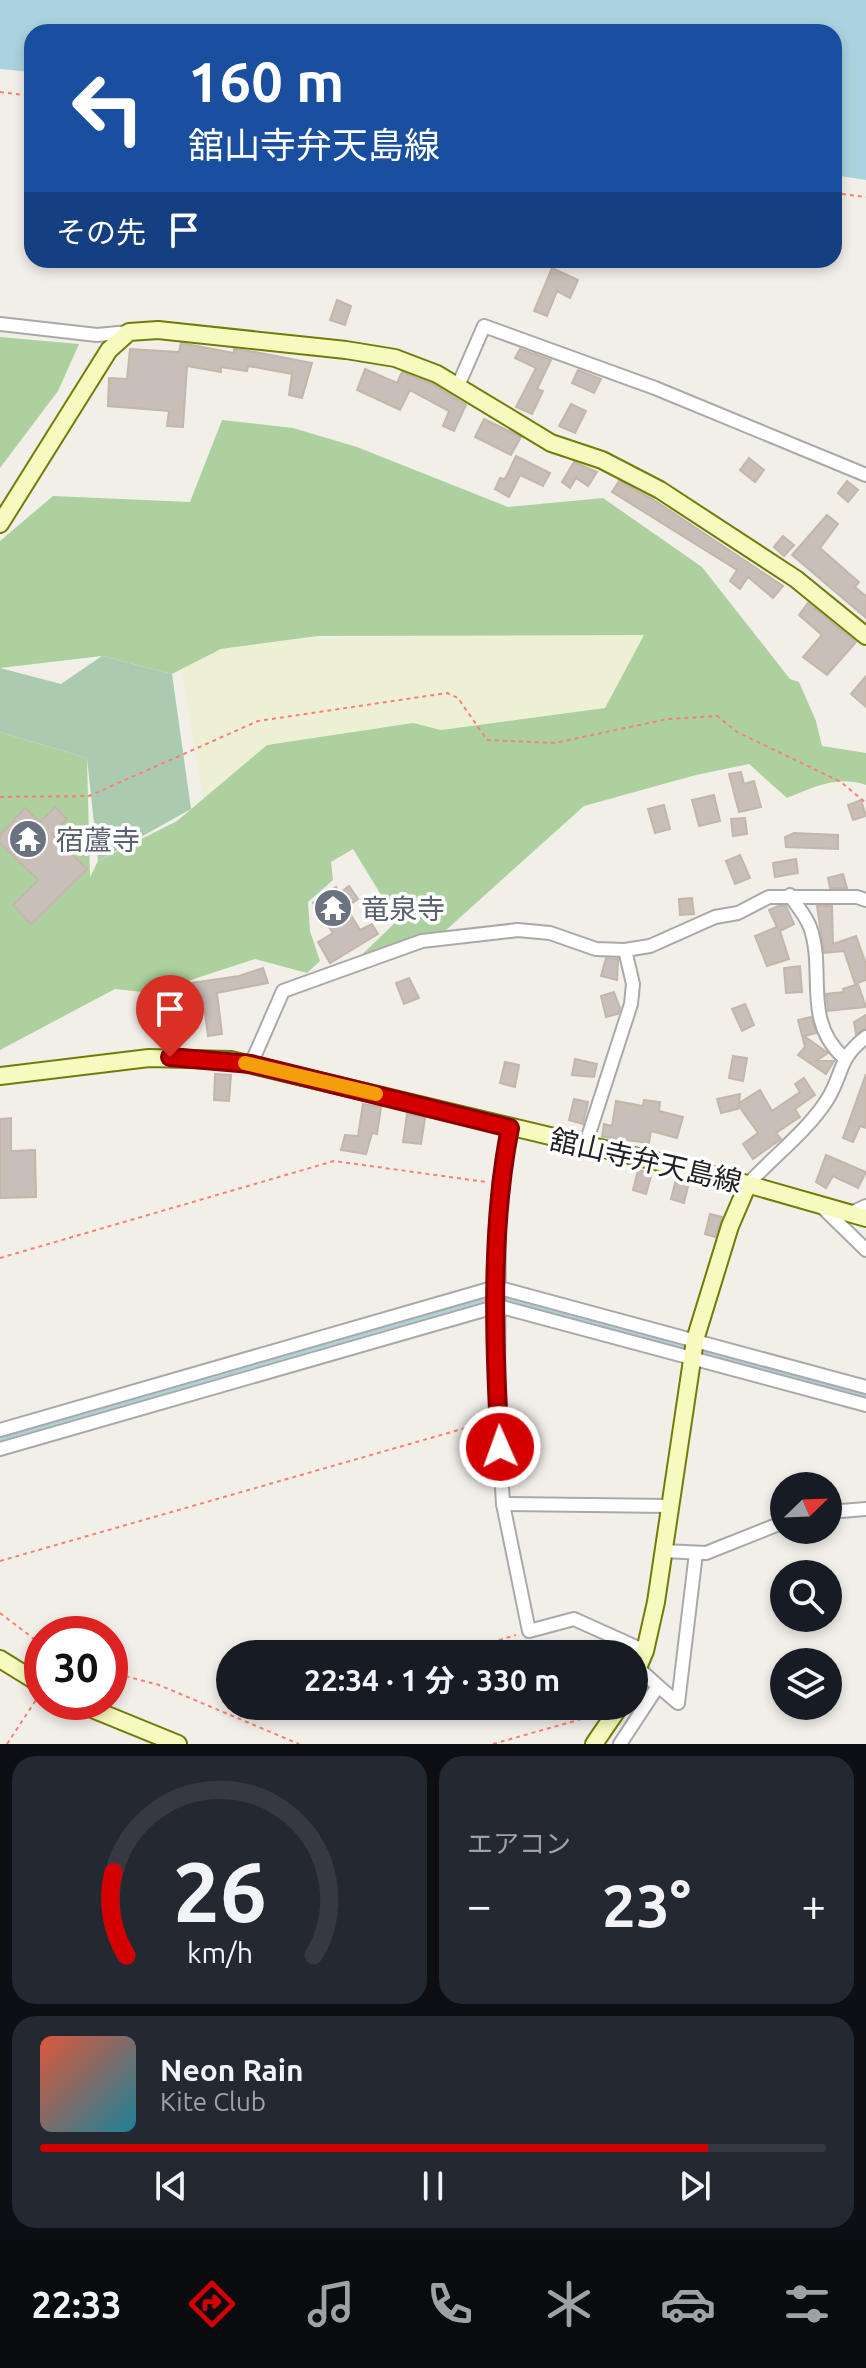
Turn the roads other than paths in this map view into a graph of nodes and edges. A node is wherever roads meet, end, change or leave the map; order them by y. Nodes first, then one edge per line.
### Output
1 (0, 324) edge
2 (129, 332) junction
3 (457, 388) junction
4 (866, 475) edge
5 (0, 524) edge
6 (866, 636) edge
7 (790, 895) junction
8 (866, 900) edge
9 (625, 950) junction
10 (866, 1037) edge
11 (843, 1057) junction
12 (251, 1064) junction
13 (0, 1076) edge
14 (510, 1128) junction
15 (585, 1146) junction
16 (748, 1184) junction
17 (820, 1204) junction
18 (861, 1212) edge
19 (866, 1250) edge
20 (496, 1287) junction
21 (498, 1306) junction
22 (693, 1350) junction
23 (866, 1387) edge
24 (866, 1405) edge
25 (0, 1430) edge
26 (0, 1449) edge
27 (503, 1504) junction
28 (670, 1506) junction
29 (866, 1509) edge
30 (842, 1511) edge
31 (770, 1528) edge
32 (663, 1551) junction
33 (696, 1553) junction
34 (621, 1640) edge
35 (647, 1640) edge
36 (0, 1659) edge
37 (24, 1679) edge
38 (648, 1680) edge
39 (658, 1686) junction
40 (119, 1720) edge
41 (610, 1720) edge
42 (178, 1744) edge
43 (594, 1744) edge
44 (620, 1744) edge

1 - 2 street
2 - 3 street
2 - 5 street
3 - 4 street
3 - 6 street
7 - 8 street
7 - 9 street
7 - 11 street
9 - 12 street
9 - 15 street
10 - 11 street
11 - 16 street
12 - 13 street, 舘山寺弁天島線
12 - 14 street, 舘山寺弁天島線
14 - 15 street, 舘山寺弁天島線
14 - 20 street
15 - 16 street, 舘山寺弁天島線
16 - 17 street, 舘山寺弁天島線
16 - 22 street
17 - 18 street, 舘山寺弁天島線
17 - 19 street
20 - 21 street
20 - 22 street
20 - 25 street
21 - 22 street
21 - 26 street
21 - 27 street
22 - 23 street
22 - 24 street
22 - 28 street
27 - 28 street
27 - 34 street
28 - 32 street
29 - 30 street
31 - 33 street
32 - 33 street
32 - 35 street
33 - 39 street
36 - 37 street
38 - 39 street
39 - 44 street
40 - 42 street
41 - 43 street

